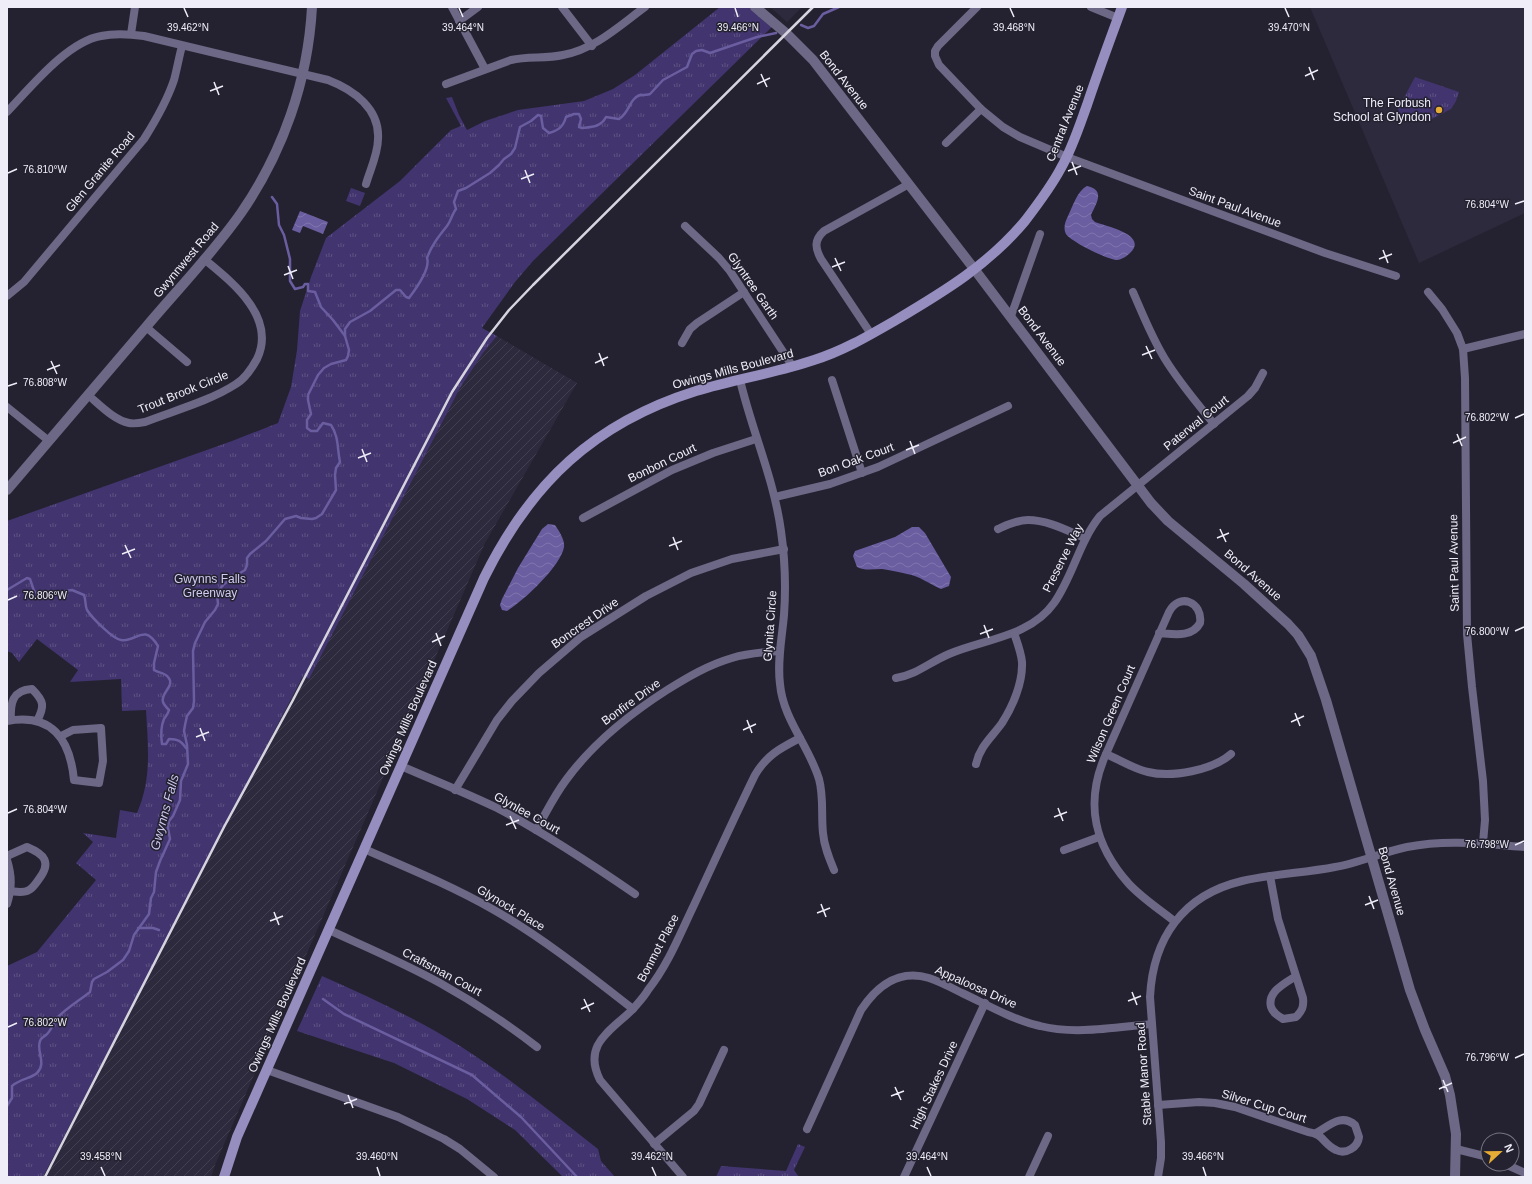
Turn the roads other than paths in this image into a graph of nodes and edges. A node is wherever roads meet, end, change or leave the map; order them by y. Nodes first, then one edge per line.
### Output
1 (136, 7) edge
2 (312, 7) edge
3 (452, 7) edge
4 (478, 7) edge
5 (562, 7) edge
6 (645, 7) edge
7 (755, 7) edge
8 (977, 7) edge
9 (1091, 7) edge
10 (1122, 7) edge
11 (1118, 18) junction
12 (459, 21) junction
13 (131, 34) junction
14 (182, 46) junction
15 (592, 46) junction
16 (485, 69) junction
17 (303, 74) junction
18 (446, 84) dead end
19 (981, 109) junction
20 (7, 112) edge
21 (946, 143) dead end
22 (1067, 157) junction
23 (366, 184) dead end
24 (909, 184) junction
25 (685, 226) dead end
26 (1040, 234) dead end
27 (204, 259) junction
28 (975, 270) junction
29 (1396, 276) dead end
30 (744, 292) junction
31 (1133, 292) dead end
32 (1428, 292) dead end
33 (7, 296) edge
34 (1011, 316) junction
35 (146, 327) junction
36 (871, 334) junction
37 (1525, 334) edge
38 (682, 344) dead end
39 (1463, 349) junction
40 (187, 362) dead end
41 (793, 367) junction
42 (1263, 373) dead end
43 (740, 380) junction
44 (832, 380) dead end
45 (88, 395) junction
46 (1008, 406) dead end
47 (7, 407) edge
48 (1214, 424) junction
49 (756, 439) junction
50 (49, 441) junction
51 (862, 473) junction
52 (1137, 487) junction
53 (7, 490) edge
54 (775, 497) junction
55 (583, 518) dead end
56 (998, 529) dead end
57 (1085, 538) junction
58 (784, 549) junction
59 (1014, 632) junction
60 (1159, 633) junction
61 (780, 651) junction
62 (896, 678) dead end
63 (37, 720) junction
64 (9, 721) edge
65 (61, 736) junction
66 (800, 738) junction
67 (1106, 754) junction
68 (1231, 754) dead end
69 (976, 764) dead end
70 (401, 766) junction
71 (455, 790) junction
72 (536, 830) junction
73 (1099, 837) junction
74 (1483, 843) junction
75 (1525, 847) edge
76 (364, 849) junction
77 (1064, 850) dead end
78 (7, 856) edge
79 (1371, 858) junction
80 (7, 860) edge
81 (834, 870) dead end
82 (1270, 876) junction
83 (9, 891) edge
84 (635, 894) dead end
85 (7, 904) edge
86 (1174, 921) junction
87 (329, 930) junction
88 (1296, 976) junction
89 (985, 1004) junction
90 (633, 1008) junction
91 (1152, 1024) junction
92 (537, 1047) dead end
93 (724, 1050) dead end
94 (267, 1070) junction
95 (1158, 1106) junction
96 (807, 1129) dead end
97 (1316, 1133) junction
98 (1048, 1136) dead end
99 (654, 1144) junction
100 (1456, 1148) junction
101 (1480, 1155) edge
102 (224, 1177) edge
103 (494, 1177) edge
104 (683, 1177) edge
105 (904, 1177) edge
106 (1029, 1177) edge
107 (1158, 1177) edge
108 (1455, 1177) edge

1 - 13 street
2 - 17 street, Gwynnwest Road
3 - 12 street
4 - 12 street
5 - 15 street
6 - 15 street
7 - 24 street, Bond Avenue
8 - 19 street, Saint Paul Avenue
9 - 11 street
10 - 11 main road, Central Avenue
11 - 22 main road, Central Avenue
12 - 16 street
13 - 14 street
13 - 20 street
14 - 17 street
14 - 33 street, Glen Granite Road
15 - 16 street
16 - 18 street
17 - 23 street
17 - 27 street, Gwynnwest Road
19 - 21 street
19 - 22 street, Saint Paul Avenue
22 - 28 main road, Central Avenue
22 - 29 street, Saint Paul Avenue
24 - 28 street, Bond Avenue
24 - 36 street
25 - 30 street, Glyntree Garth
26 - 34 street
27 - 35 street, Gwynnwest Road
27 - 45 street, Trout Brook Circle
28 - 34 street, Bond Avenue
28 - 36 main road, Owings Mills Boulevard
30 - 38 street
30 - 41 street, Glyntree Garth
31 - 48 street
32 - 39 street, Saint Paul Avenue
34 - 52 street, Bond Avenue
35 - 40 street
35 - 45 street, Gwynnwest Road
36 - 41 main road, Owings Mills Boulevard
37 - 39 street
39 - 74 street, Saint Paul Avenue
41 - 43 main road, Owings Mills Boulevard
42 - 48 street, Paterwal Court
43 - 49 street, Glynita Circle
43 - 70 main road, Owings Mills Boulevard
44 - 51 street
45 - 50 street, Gwynnwest Road
46 - 51 street, Bon Oak Court
47 - 50 street
48 - 52 street, Paterwal Court
49 - 54 street, Glynita Circle
49 - 55 street, Bonbon Court
50 - 53 street, Gwynnwest Road
51 - 54 street, Bon Oak Court
52 - 57 street, Preserve Way
52 - 79 street, Bond Avenue
54 - 58 street, Glynita Circle
56 - 57 street
57 - 59 street, Preserve Way
58 - 61 street, Glynita Circle
58 - 71 street, Boncrest Drive
59 - 62 street, Preserve Way
59 - 69 street
60 - 60 street, Wilson Green Court
60 - 67 street, Wilson Green Court
61 - 66 street, Glynita Circle
61 - 72 street, Bonfire Drive
63 - 64 street
63 - 64 street
63 - 65 street
65 - 65 street
66 - 81 street, Glynita Circle
66 - 90 street, Bonmot Place
67 - 68 street
67 - 73 street, Wilson Green Court
70 - 71 street, Glynlee Court
70 - 76 main road, Owings Mills Boulevard
71 - 72 street, Glynlee Court
72 - 84 street, Glynlee Court
73 - 77 street
73 - 86 street, Wilson Green Court
74 - 75 street, Stable Manor Road
74 - 79 street, Stable Manor Road
76 - 87 main road, Owings Mills Boulevard
76 - 90 street, Glynock Place
78 - 83 street
79 - 82 street, Stable Manor Road
79 - 100 street, Bond Avenue
80 - 83 street
82 - 86 street, Stable Manor Road
82 - 88 street
83 - 85 street
86 - 91 street, Stable Manor Road
87 - 92 street, Craftsman Court
87 - 94 main road, Owings Mills Boulevard
88 - 88 street
89 - 91 street, Appaloosa Drive
89 - 96 street, Appaloosa Drive
89 - 105 street, High Stakes Drive
90 - 99 street, Bonmot Place
91 - 95 street, Stable Manor Road
93 - 99 street
94 - 102 main road, Owings Mills Boulevard
94 - 103 street
95 - 97 street, Silver Cup Court
95 - 107 street, Stable Manor Road
97 - 97 street, Silver Cup Court
98 - 106 street
99 - 104 street, Bonmot Place
100 - 101 street
100 - 108 street, Bond Avenue

